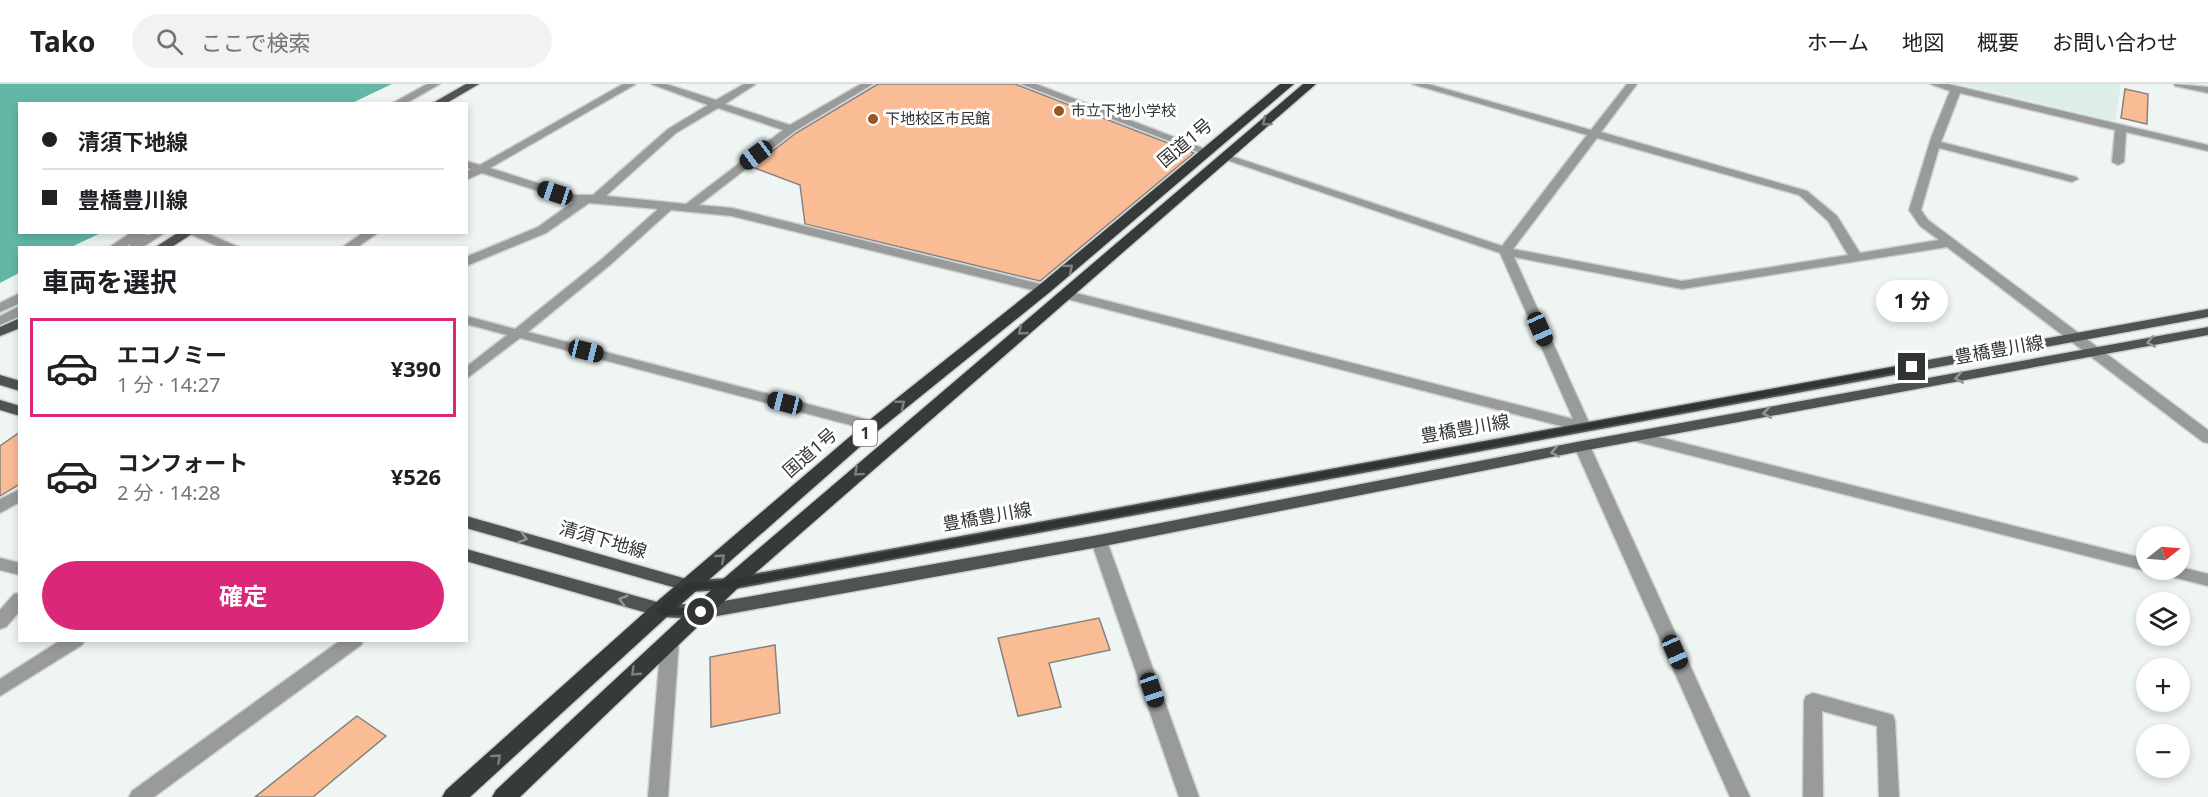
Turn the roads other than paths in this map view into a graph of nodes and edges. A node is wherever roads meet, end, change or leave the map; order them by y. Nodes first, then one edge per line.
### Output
1 (435, 84) edge
2 (474, 84) edge
3 (631, 84) edge
4 (656, 84) edge
5 (751, 84) edge
6 (868, 84) edge
7 (1026, 84) edge
8 (1288, 84) edge
9 (1310, 84) edge
10 (1418, 84) edge
11 (1632, 84) edge
12 (1935, 84) edge
13 (2179, 84) edge
14 (1956, 89) junction
15 (2208, 90) edge
16 (400, 102) edge
17 (440, 102) edge
18 (714, 105) junction
19 (2121, 128) junction
20 (790, 129) junction
21 (1594, 134) junction
22 (1935, 144) junction
23 (2208, 148) edge
24 (1215, 155) junction
25 (2118, 162) dead end
26 (468, 165) edge
27 (481, 168) junction
28 (468, 176) edge
29 (2072, 179) dead end
30 (591, 199) junction
31 (668, 206) junction
32 (688, 208) junction
33 (138, 234) edge
34 (157, 234) edge
35 (186, 234) edge
36 (196, 234) edge
37 (370, 234) edge
38 (1947, 243) junction
39 (118, 246) edge
40 (136, 246) edge
41 (164, 246) edge
42 (229, 246) edge
43 (351, 246) edge
44 (1505, 251) junction
45 (1856, 257) junction
46 (468, 261) edge
47 (1044, 289) junction
48 (1064, 294) junction
49 (18, 298) edge
50 (0, 308) edge
51 (18, 311) edge
52 (2208, 313) edge
53 (0, 321) edge
54 (468, 321) edge
55 (18, 323) edge
56 (2208, 331) edge
57 (0, 332) edge
58 (520, 334) junction
59 (2076, 337) junction
60 (2096, 352) junction
61 (468, 373) edge
62 (0, 380) edge
63 (18, 385) edge
64 (873, 426) junction
65 (1584, 428) junction
66 (1640, 437) junction
67 (2208, 438) edge
68 (1582, 446) junction
69 (18, 495) edge
70 (0, 507) edge
71 (468, 523) edge
72 (1099, 540) junction
73 (468, 557) edge
74 (2136, 562) edge
75 (0, 564) edge
76 (18, 568) edge
77 (2190, 576) edge
78 (2208, 580) edge
79 (730, 584) junction
80 (690, 586) junction
81 (18, 601) edge
82 (661, 610) junction
83 (701, 612) junction
84 (0, 622) edge
85 (670, 640) junction
86 (73, 642) edge
87 (352, 642) edge
88 (0, 688) edge
89 (139, 797) edge
90 (454, 797) edge
91 (504, 797) edge
92 (658, 797) edge
93 (1189, 797) edge
94 (1740, 797) edge
95 (1813, 797) edge
96 (1889, 797) edge

1 - 16 street
2 - 17 main road
3 - 27 street
4 - 18 street
5 - 18 street
6 - 20 street
7 - 24 street
8 - 24 highway, 国道1号 / 1
9 -> 24 highway, 国道1号 / 1
10 - 21 street
11 - 21 street
12 - 14 street
13 - 15 street
14 - 19 street
14 - 22 street
18 - 20 street
18 - 30 street
19 - 23 street
19 - 25 street
20 - 32 street
21 - 44 street
21 - 45 street
22 - 29 street
22 - 38 street
24 - 44 street
47 -> 24 highway, 国道1号 / 1
24 - 48 highway, 国道1号 / 1
26 - 27 street
27 - 28 street
27 - 30 street
30 - 31 street
30 - 46 street
31 - 32 street
31 - 58 street
32 - 47 street
33 - 39 street
34 - 40 street
35 - 41 main road
36 - 42 street
37 - 43 street
38 - 45 street
38 - 59 street
44 - 45 street
44 - 65 street
64 -> 47 highway, 国道1号 / 1
48 - 65 street
48 -> 79 highway, 国道1号 / 1
49 - 50 street
51 - 53 street
52 - 59 main road, 豊橋豊川線
54 - 58 street
55 - 57 main road
56 -> 60 main road, 豊橋豊川線
58 - 61 street
58 - 64 street
59 - 60 street
59 - 65 main road, 豊橋豊川線
60 -> 66 main road, 豊橋豊川線
60 - 67 street
62 - 63 main road
80 -> 64 highway, 国道1号 / 1
65 - 79 main road, 豊橋豊川線
66 - 68 main road, 豊橋豊川線
66 - 74 street
68 -> 72 main road, 豊橋豊川線
68 - 94 street
69 - 70 street
71 -> 80 main road, 清須下地線
72 - 83 main road, 豊橋豊川線
72 - 93 street
82 -> 73 main road
75 - 76 street
77 - 78 street
79 - 80 main road, 清須下地線
79 - 83 highway, 国道1号 / 1
80 - 82 highway, 国道1号 / 1
81 - 84 street
82 - 83 main road
90 -> 82 highway, 国道1号 / 1
83 - 85 highway, 国道1号 / 1
85 -> 91 highway, 国道1号 / 1
85 - 92 street
86 - 88 street
87 - 89 street
95 - 96 street

